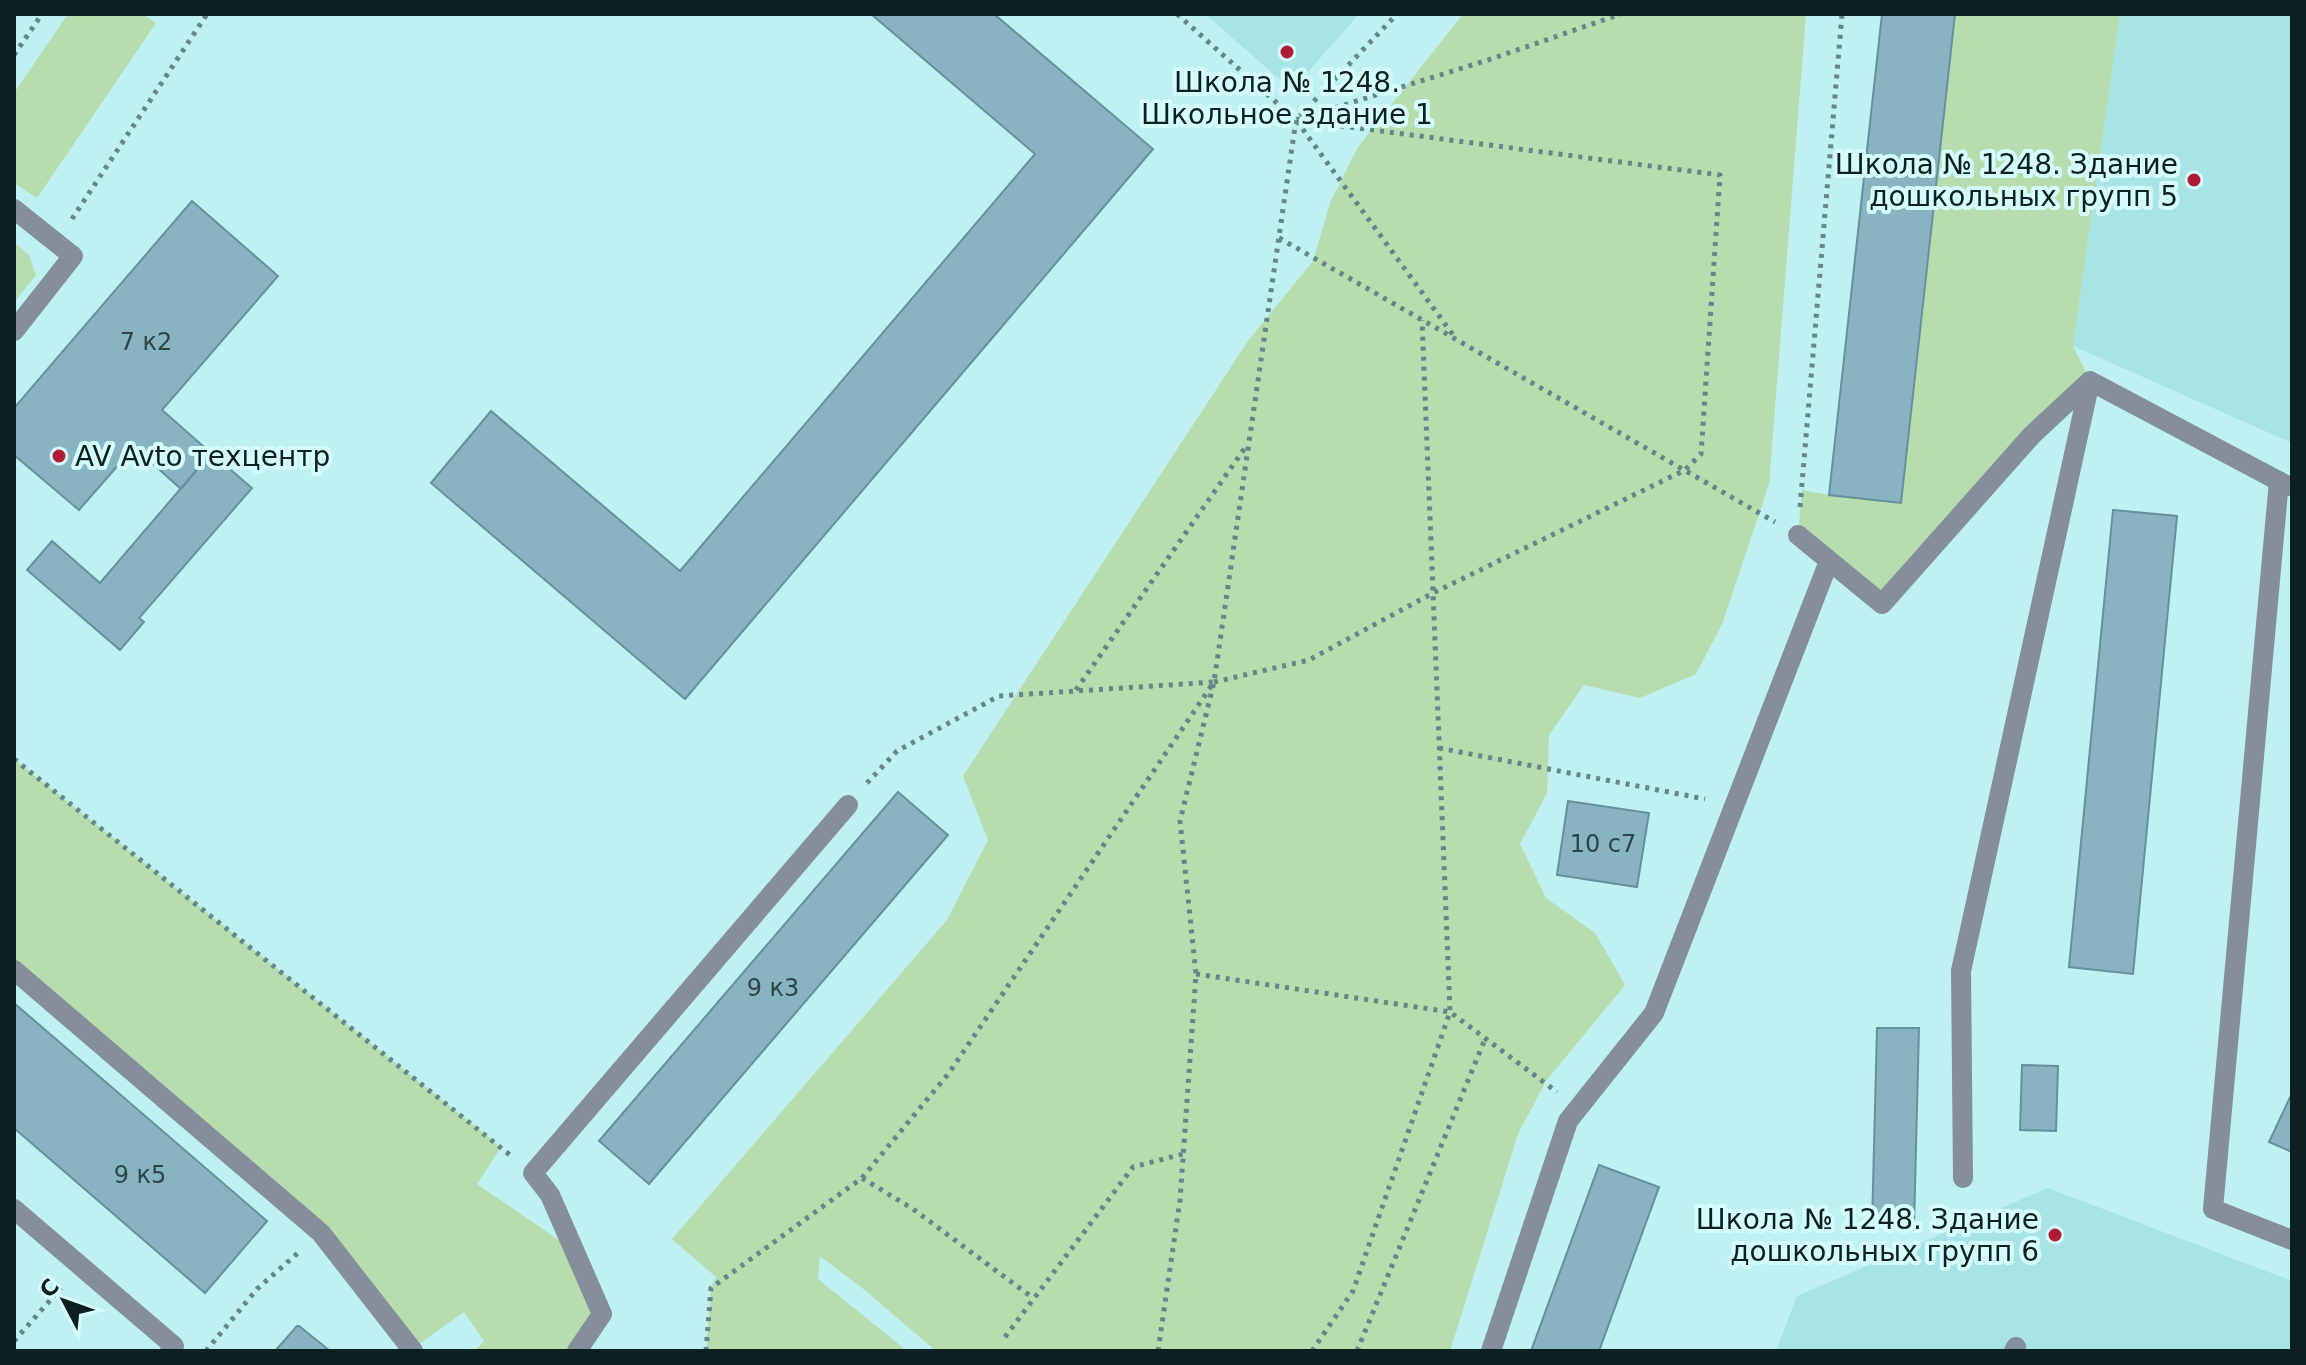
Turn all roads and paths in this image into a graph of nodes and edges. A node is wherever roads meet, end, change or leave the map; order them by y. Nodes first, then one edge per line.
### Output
1 (42, 14) edge
2 (207, 14) edge
3 (1177, 14) edge
4 (1397, 14) edge
5 (1621, 14) edge
6 (1842, 14) edge
7 (14, 55) edge
8 (1296, 120) junction
9 (14, 209) edge
10 (1279, 238) junction
11 (56, 243) junction
12 (1422, 319) junction
13 (14, 331) edge
14 (1456, 339) junction
15 (2090, 381) junction
16 (1249, 443) junction
17 (1685, 470) junction
18 (2285, 484) edge
19 (1798, 535) junction
20 (1829, 561) junction
21 (1433, 593) junction
22 (1214, 682) junction
23 (1076, 690) junction
24 (1439, 748) junction
25 (14, 759) edge
26 (848, 805) joint
27 (1734, 805) junction
28 (14, 970) edge
29 (1196, 974) junction
30 (1450, 1012) junction
31 (1485, 1039) junction
32 (1578, 1108) junction
33 (1183, 1154) junction
34 (533, 1173) junction
35 (862, 1178) junction
36 (1963, 1178) dead end
37 (14, 1209) edge
38 (321, 1233) junction
39 (2292, 1240) edge
40 (80, 1265) junction
41 (1033, 1298) junction
42 (1005, 1337) dead end
43 (14, 1341) edge
44 (170, 1351) edge
45 (206, 1351) edge
46 (413, 1351) edge
47 (577, 1351) edge
48 (706, 1351) edge
49 (1158, 1351) edge
50 (1312, 1351) edge
51 (1357, 1351) edge
52 (1491, 1351) edge

1 - 7 path
2 - 11 path
3 - 8 path
4 - 8 path
5 - 8 path
6 - 19 path
8 - 10 path
8 - 14 path
8 - 17 path
9 - 11 lane
10 - 12 path
10 - 16 path
11 - 13 lane
12 - 14 path
12 - 21 path
14 - 17 path
15 - 18 lane
15 - 20 lane
15 - 36 lane
16 - 22 path
16 - 23 path
17 - 19 path
17 - 21 path
18 - 39 lane
19 - 20 lane
20 - 27 lane
21 - 22 path
21 - 24 path
22 - 23 path
22 - 29 path
22 - 35 path
23 - 26 path
24 - 27 path
24 - 30 path
25 - 34 path
26 - 34 lane
27 - 32 lane
28 - 38 lane
29 - 30 path
29 - 33 path
30 - 31 path
30 - 50 path
31 - 32 path
31 - 51 path
32 - 52 lane
33 - 41 path
33 - 49 path
34 - 47 lane
35 - 41 path
35 - 48 path
37 - 40 lane
38 - 45 path
38 - 46 lane
40 - 43 path
40 - 44 lane
41 - 42 path

